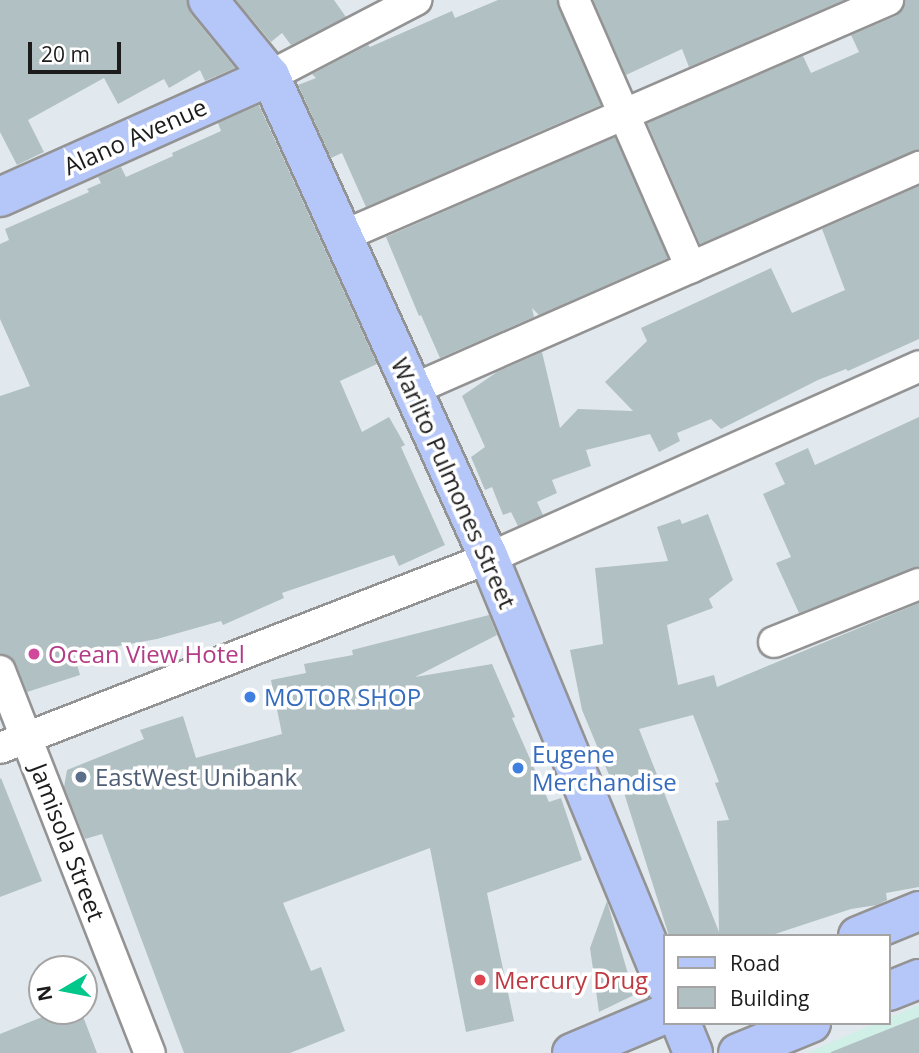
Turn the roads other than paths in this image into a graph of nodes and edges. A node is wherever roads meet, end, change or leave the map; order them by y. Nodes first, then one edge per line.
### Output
1 (208, 0) edge
2 (416, 0) edge
3 (574, 0) edge
4 (888, 0) edge
5 (270, 76) junction
6 (623, 116) junction
7 (919, 167) edge
8 (0, 197) edge
9 (343, 236) junction
10 (691, 268) junction
11 (919, 367) edge
12 (414, 389) junction
13 (489, 558) junction
14 (919, 584) edge
15 (774, 642) dead end
16 (0, 671) edge
17 (13, 743) edge
18 (919, 911) edge
19 (863, 934) edge
20 (919, 979) edge
21 (664, 982) edge
22 (891, 990) edge
23 (664, 1014) edge
24 (682, 1025) edge
25 (806, 1025) edge
26 (150, 1053) edge
27 (572, 1053) edge
28 (693, 1053) edge
29 (737, 1053) edge

1 - 5 street, Warlito Pulmones Street
2 - 5 street
3 - 6 street
4 - 6 street
5 - 8 street, Alano Avenue
5 - 9 street, Warlito Pulmones Street
6 - 9 street
6 - 10 street
7 - 10 street
9 - 12 street, Warlito Pulmones Street
10 - 12 street
11 - 13 street
12 - 13 street, Warlito Pulmones Street
13 - 17 street
13 - 21 street, Warlito Pulmones Street
14 - 15 street
16 - 17 street, Jamisola Street
17 - 26 street, Jamisola Street
18 - 19 street
20 - 22 street
23 - 27 street
24 - 28 street
25 - 29 street

